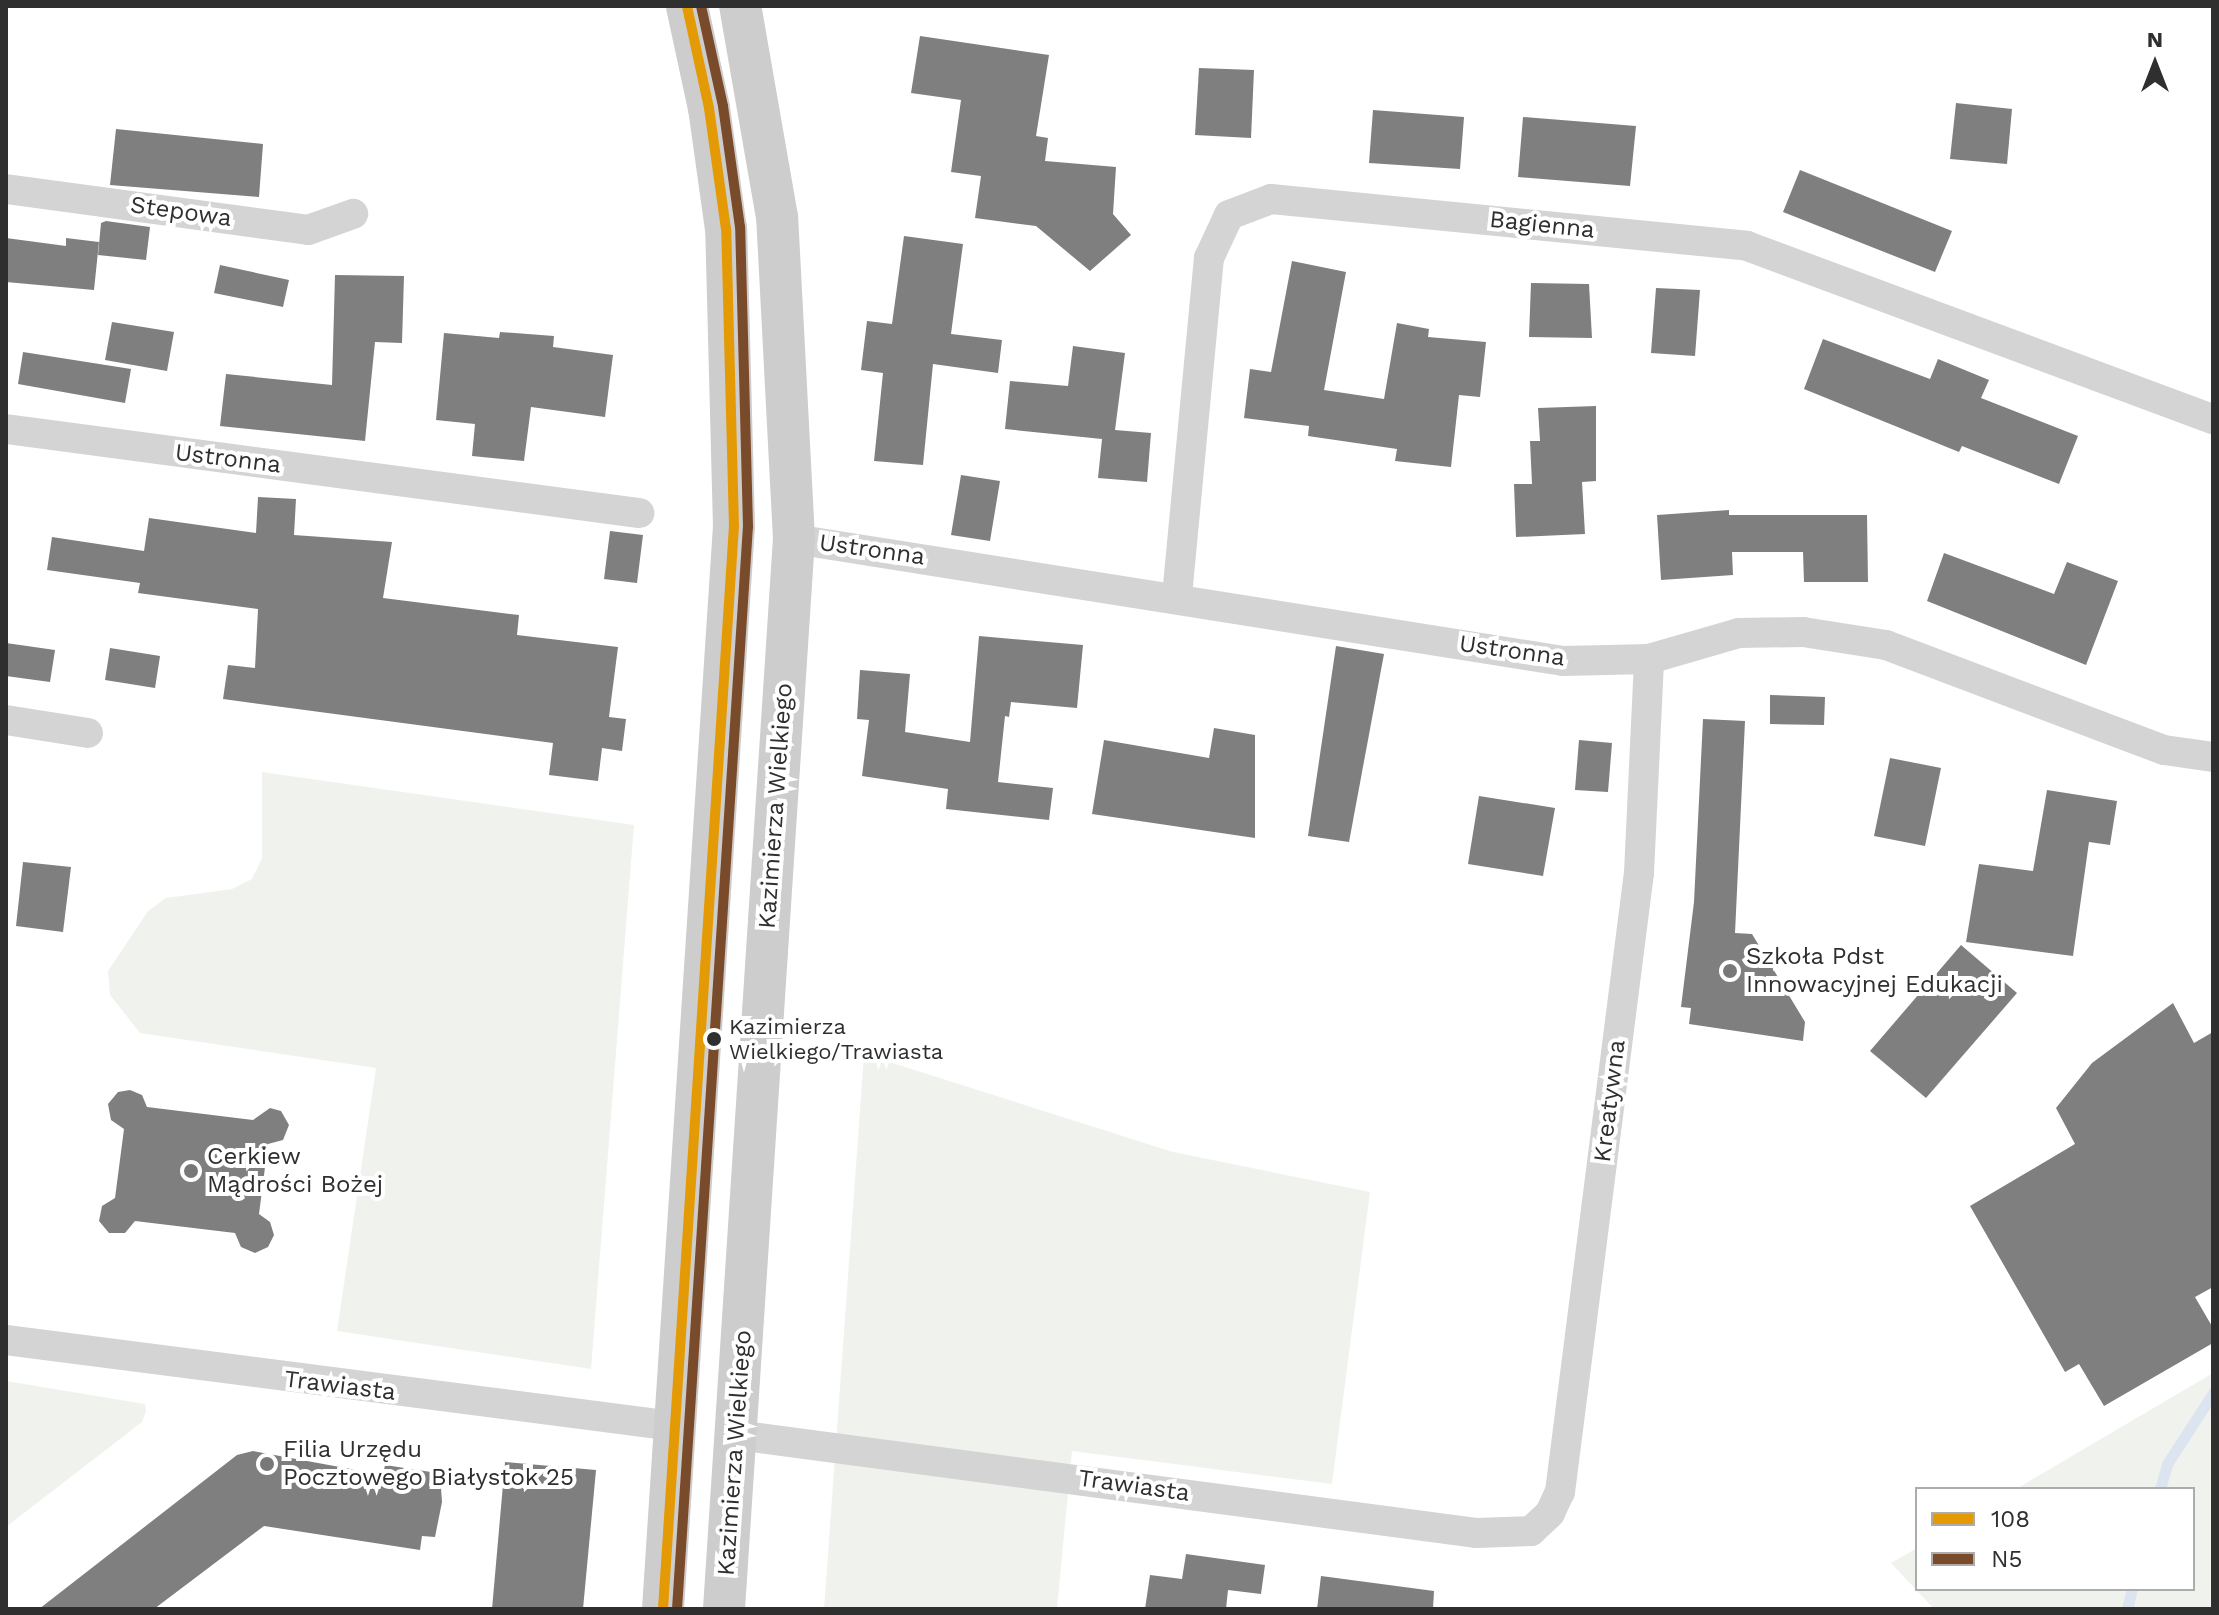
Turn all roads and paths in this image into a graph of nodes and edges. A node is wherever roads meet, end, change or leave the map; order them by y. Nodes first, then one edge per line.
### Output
1 (687, 6) edge
2 (740, 6) edge
3 (6, 189) edge
4 (353, 214) dead end
5 (2213, 419) edge
6 (6, 429) edge
7 (639, 513) dead end
8 (794, 539) junction
9 (1177, 596) junction
10 (1649, 659) junction
11 (6, 720) edge
12 (88, 733) dead end
13 (2213, 757) edge
14 (6, 1340) edge
15 (674, 1426) junction
16 (736, 1435) junction
17 (1531, 1531) joint
18 (663, 1609) edge
19 (724, 1609) edge

1 - 15 main road
2 - 8 main road, Kazimierza Wielkiego
3 - 4 street, Stepowa
5 - 9 street, Bagienna
6 - 7 street, Ustronna
8 - 9 street, Ustronna
8 - 16 main road, Kazimierza Wielkiego
9 - 10 street, Ustronna
10 - 13 street, Ustronna
10 - 17 street, Kreatywna
11 - 12 street
14 - 15 street, Trawiasta
15 - 18 main road
16 - 17 street, Trawiasta
16 - 19 main road, Kazimierza Wielkiego

